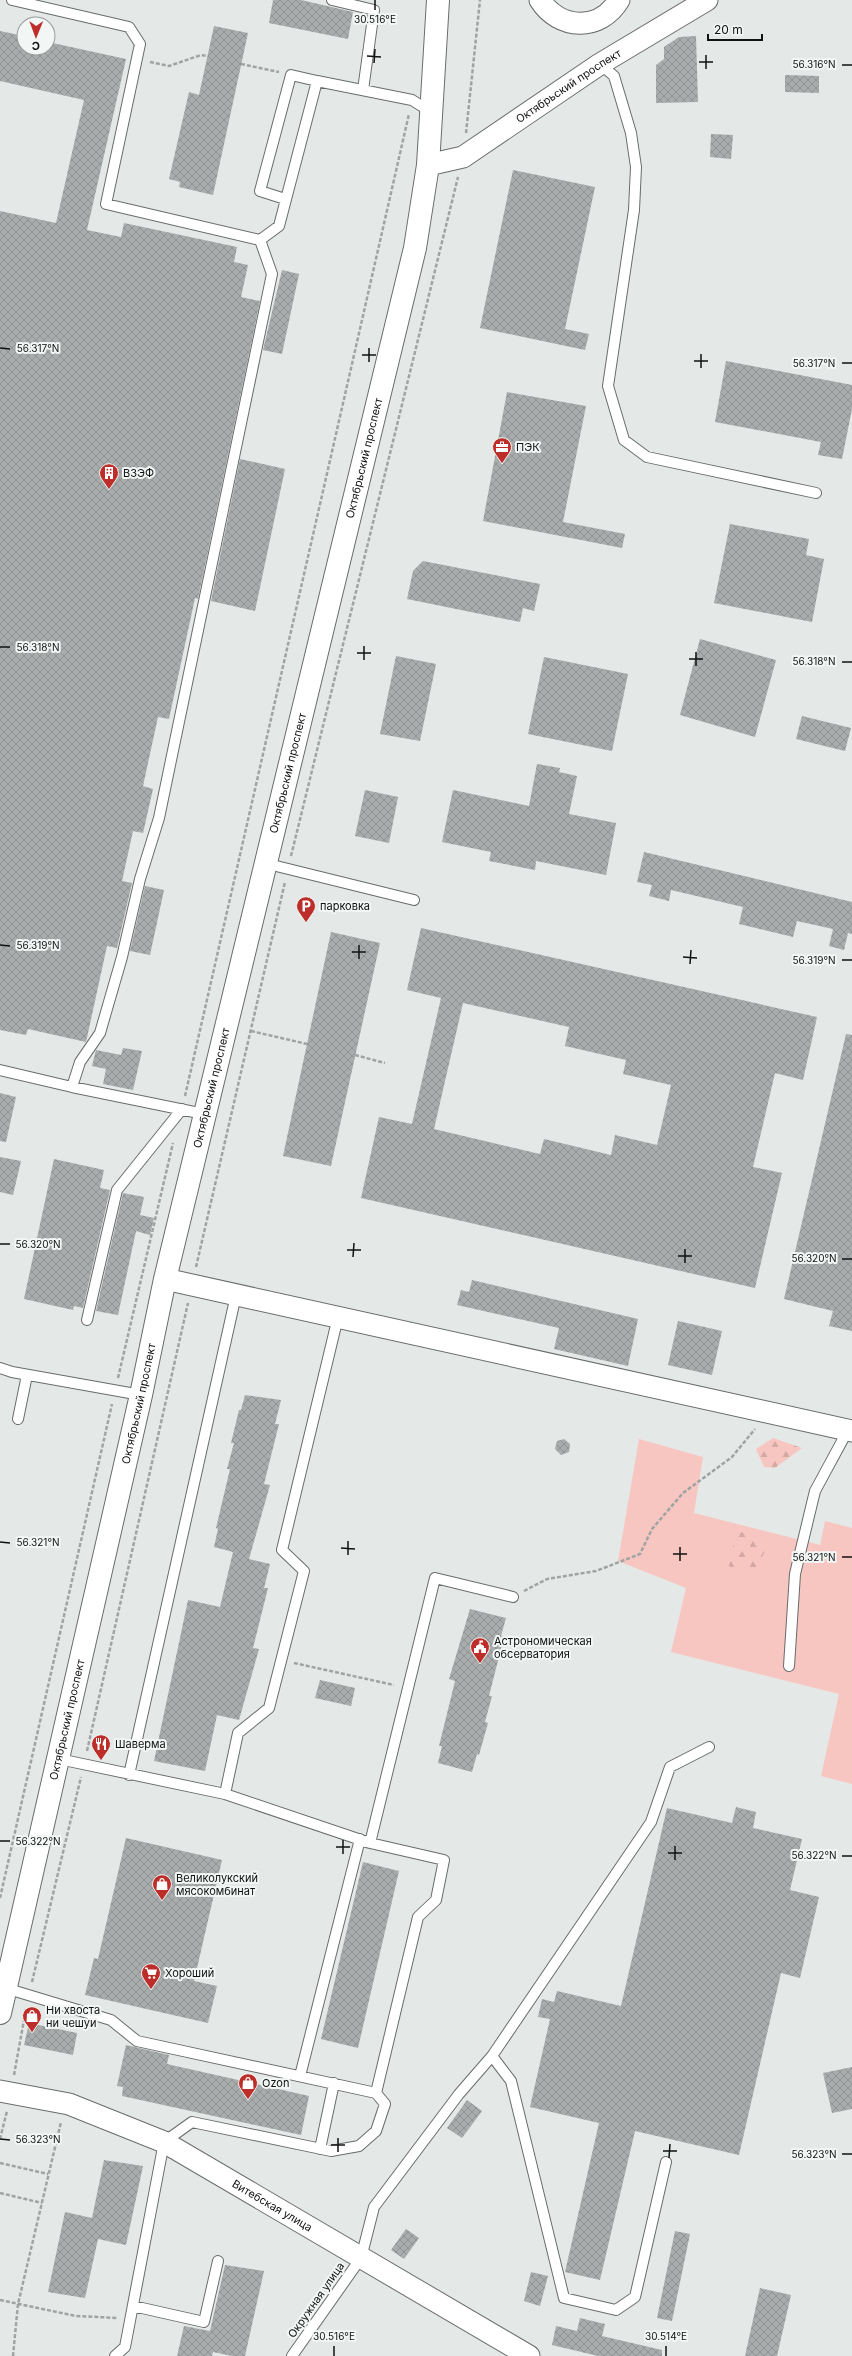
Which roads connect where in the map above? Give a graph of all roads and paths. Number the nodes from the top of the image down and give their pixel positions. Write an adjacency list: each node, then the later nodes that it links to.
1 (12, 0): 10 (lane)
2 (332, 0): 15 (lane)
3 (438, 0): 17 (main road, Октябрьский проспект)
4 (480, 0): 18 (path)
5 (540, 0): 6 (street)
6 (619, 0)
7 (707, 0): 8 (street, Октябрьский проспект)
8 (678, 7): 12 (street, Октябрьский проспект)
9 (207, 56): 10 (path)
10 (137, 59): 21 (lane)
11 (241, 64): 13 (path)
12 (600, 64): 18 (street, Октябрьский проспект); 22 (lane)
13 (291, 75): 14 (lane); 20 (lane)
14 (317, 81): 15 (lane); 20 (lane)
15 (363, 90): 16 (lane)
16 (412, 100): 17 (lane); 32 (path)
17 (432, 114): 19 (main road, Октябрьский проспект)
18 (463, 157): 19 (street, Октябрьский проспект); 24 (path)
19 (428, 165): 23 (main road, Октябрьский проспект)
20 (286, 199): 21 (lane)
21 (260, 240): 31 (lane)
22 (816, 492)
23 (264, 863): 24 (lane); 33 (main road, Октябрьский проспект)
24 (288, 868): 25 (lane); 26 (path)
25 (414, 900)
26 (251, 1031): 27 (path); 36 (path)
27 (307, 1044)
28 (356, 1056): 29 (path)
29 (385, 1063)
30 (0, 1070): 31 (lane)
31 (72, 1087): 32 (lane)
32 (182, 1109): 33 (lane); 39 (lane)
33 (204, 1114): 35 (main road, Октябрьский проспект)
34 (174, 1140): 42 (path)
35 (165, 1279): 36 (street); 43 (main road, Октябрьский проспект)
36 (192, 1286): 37 (street); 53 (path)
37 (236, 1296): 38 (street); 54 (lane)
38 (338, 1317): 44 (street); 48 (lane)
39 (87, 1320)
40 (0, 1368): 41 (lane)
41 (27, 1375): 42 (lane); 45 (lane)
42 (115, 1390): 43 (lane); 58 (path)
43 (141, 1395): 52 (main road, Октябрьский проспект)
44 (768, 1413): 46 (street); 47 (path)
45 (18, 1419)
46 (850, 1430): 49 (lane)
47 (513, 1597): 50 (lane)
48 (281, 1660): 50 (path); 55 (lane)
49 (789, 1666)
50 (408, 1689): 57 (lane)
51 (710, 1747): 62 (lane)
52 (59, 1759): 53 (lane); 59 (main road, Октябрьский проспект)
53 (84, 1765): 54 (lane); 60 (path)
54 (129, 1775): 55 (lane)
55 (225, 1794): 56 (lane)
56 (360, 1839): 57 (lane); 63 (lane)
57 (370, 1843): 66 (lane)
58 (0, 1898)
59 (5, 1988): 60 (lane); 61 (main road, Октябрьский проспект)
60 (29, 1995): 63 (lane); 65 (path)
61 (0, 2013)
62 (492, 2056): 71 (lane); 76 (lane)
63 (300, 2076): 64 (lane)
64 (334, 2083): 66 (lane); 70 (lane)
65 (6, 2092): 67 (street, Витебская улица); 68 (path)
66 (376, 2092): 70 (lane)
67 (65, 2103): 69 (street, Витебская улица); 73 (path)
68 (0, 2139)
69 (164, 2142): 70 (lane); 76 (street, Витебская улица); 80 (lane)
70 (320, 2149)
71 (666, 2162)
72 (0, 2163): 73 (path)
73 (48, 2174): 75 (path)
74 (0, 2193): 75 (path)
75 (42, 2203): 79 (path)
76 (361, 2258): 85 (lane, Окружная улица); 86 (street, Витебская улица)
77 (218, 2261): 80 (lane)
78 (0, 2300): 79 (path)
79 (18, 2304): 81 (path); 83 (path)
80 (133, 2306): 81 (lane)
81 (131, 2318): 82 (lane)
82 (127, 2351): 84 (lane)
83 (13, 2356)
84 (115, 2356)
85 (292, 2356)
86 (529, 2356)

